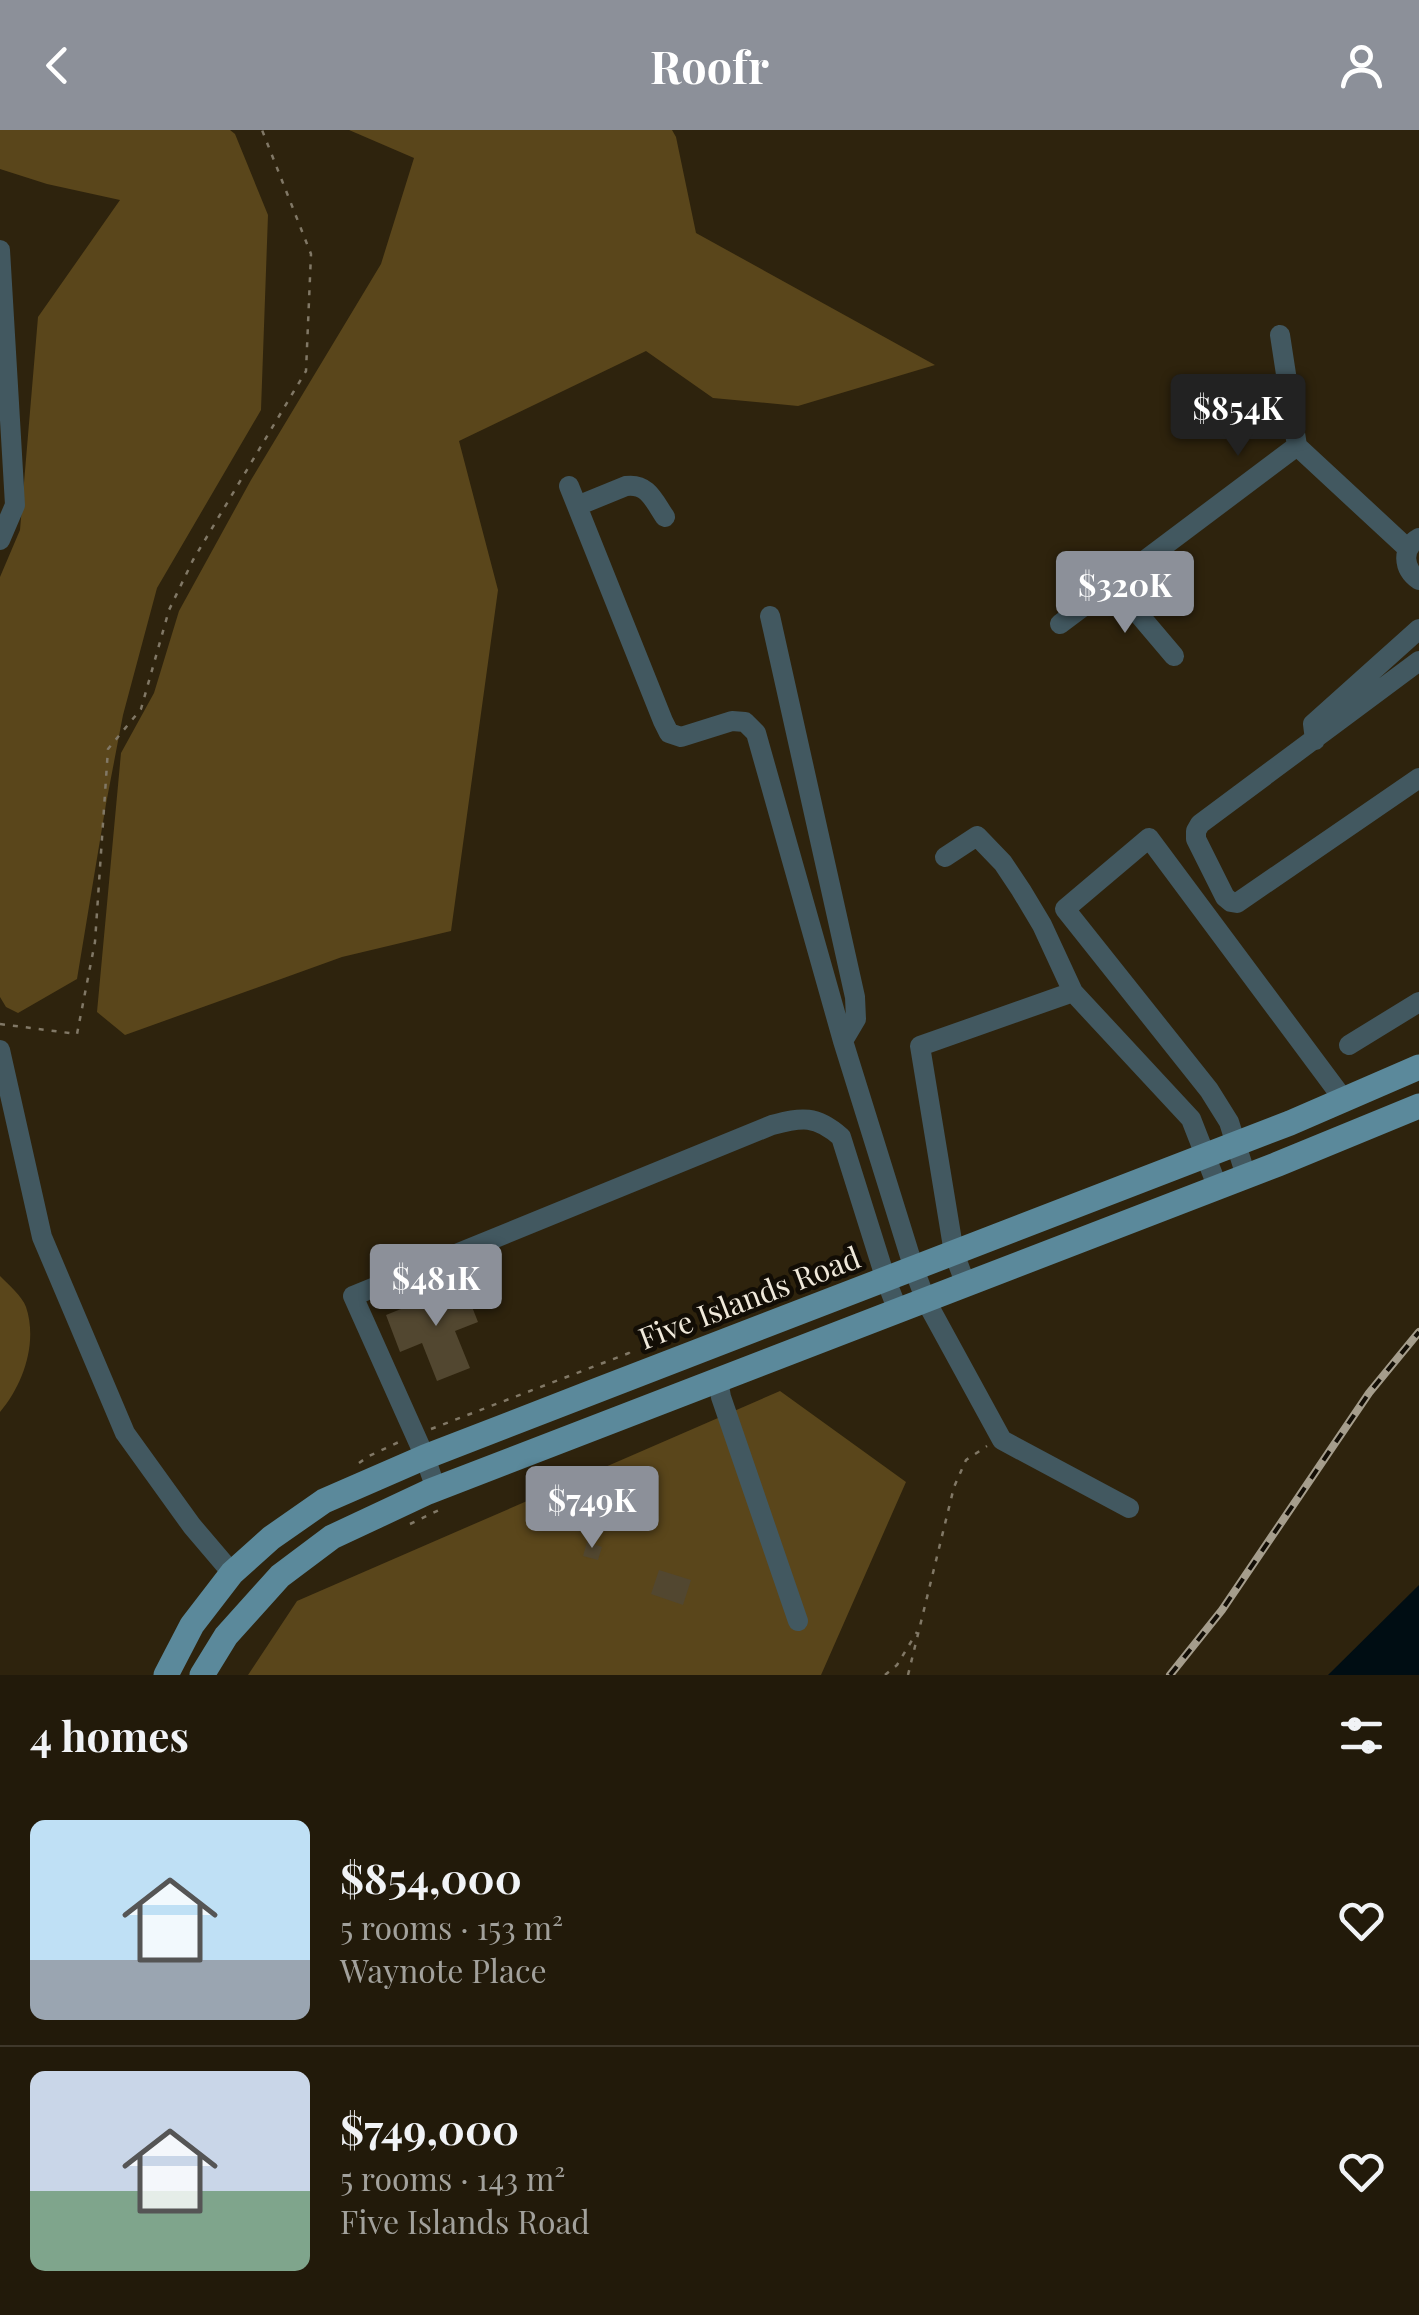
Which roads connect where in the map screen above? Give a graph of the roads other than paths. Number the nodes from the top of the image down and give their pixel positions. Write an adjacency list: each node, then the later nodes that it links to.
1 (0, 250): 7 (street)
2 (1280, 335): 3 (street)
3 (1296, 446): 8 (street); 10 (street)
4 (569, 486): 5 (street)
5 (577, 506): 6 (street); 21 (street)
6 (665, 517)
7 (0, 540)
8 (1413, 543): 9 (street)
9 (1419, 580)
10 (1114, 584): 12 (street); 14 (street)
11 (770, 616): 21 (street)
12 (1060, 624)
13 (1419, 629): 16 (street)
14 (1174, 656)
15 (1419, 662): 16 (street)
16 (1315, 740): 17 (street)
17 (1419, 778)
18 (945, 857): 19 (street)
19 (1072, 992): 28 (street); 31 (street)
20 (1419, 1002): 22 (street)
21 (843, 1041): 32 (street)
22 (1348, 1045)
23 (0, 1050): 41 (street)
24 (1419, 1067): 25 (main road, Five Islands Road)
25 (1344, 1100): 27 (main road, Five Islands Road); 27 (street)
26 (1419, 1106): 29 (main road)
27 (1236, 1144): 28 (main road, Five Islands Road); 29 (street)
28 (1207, 1156): 30 (street); 31 (main road, Five Islands Road)
29 (1246, 1176): 30 (main road)
30 (1218, 1188): 34 (main road)
31 (954, 1252): 32 (main road, Five Islands Road); 34 (street)
32 (914, 1269): 33 (main road, Five Islands Road); 35 (street)
33 (886, 1280): 36 (street); 38 (main road, Five Islands Road); 38 (street)
34 (966, 1285): 35 (main road)
35 (926, 1300): 36 (main road); 40 (street)
36 (898, 1311): 37 (main road)
37 (718, 1380): 39 (main road); 42 (street)
38 (424, 1458): 39 (street); 41 (main road, Five Islands Road)
39 (437, 1500): 44 (main road)
40 (1130, 1508)
41 (232, 1573): 43 (main road, Five Islands Road)
42 (798, 1621)
43 (169, 1669)
44 (202, 1675)

